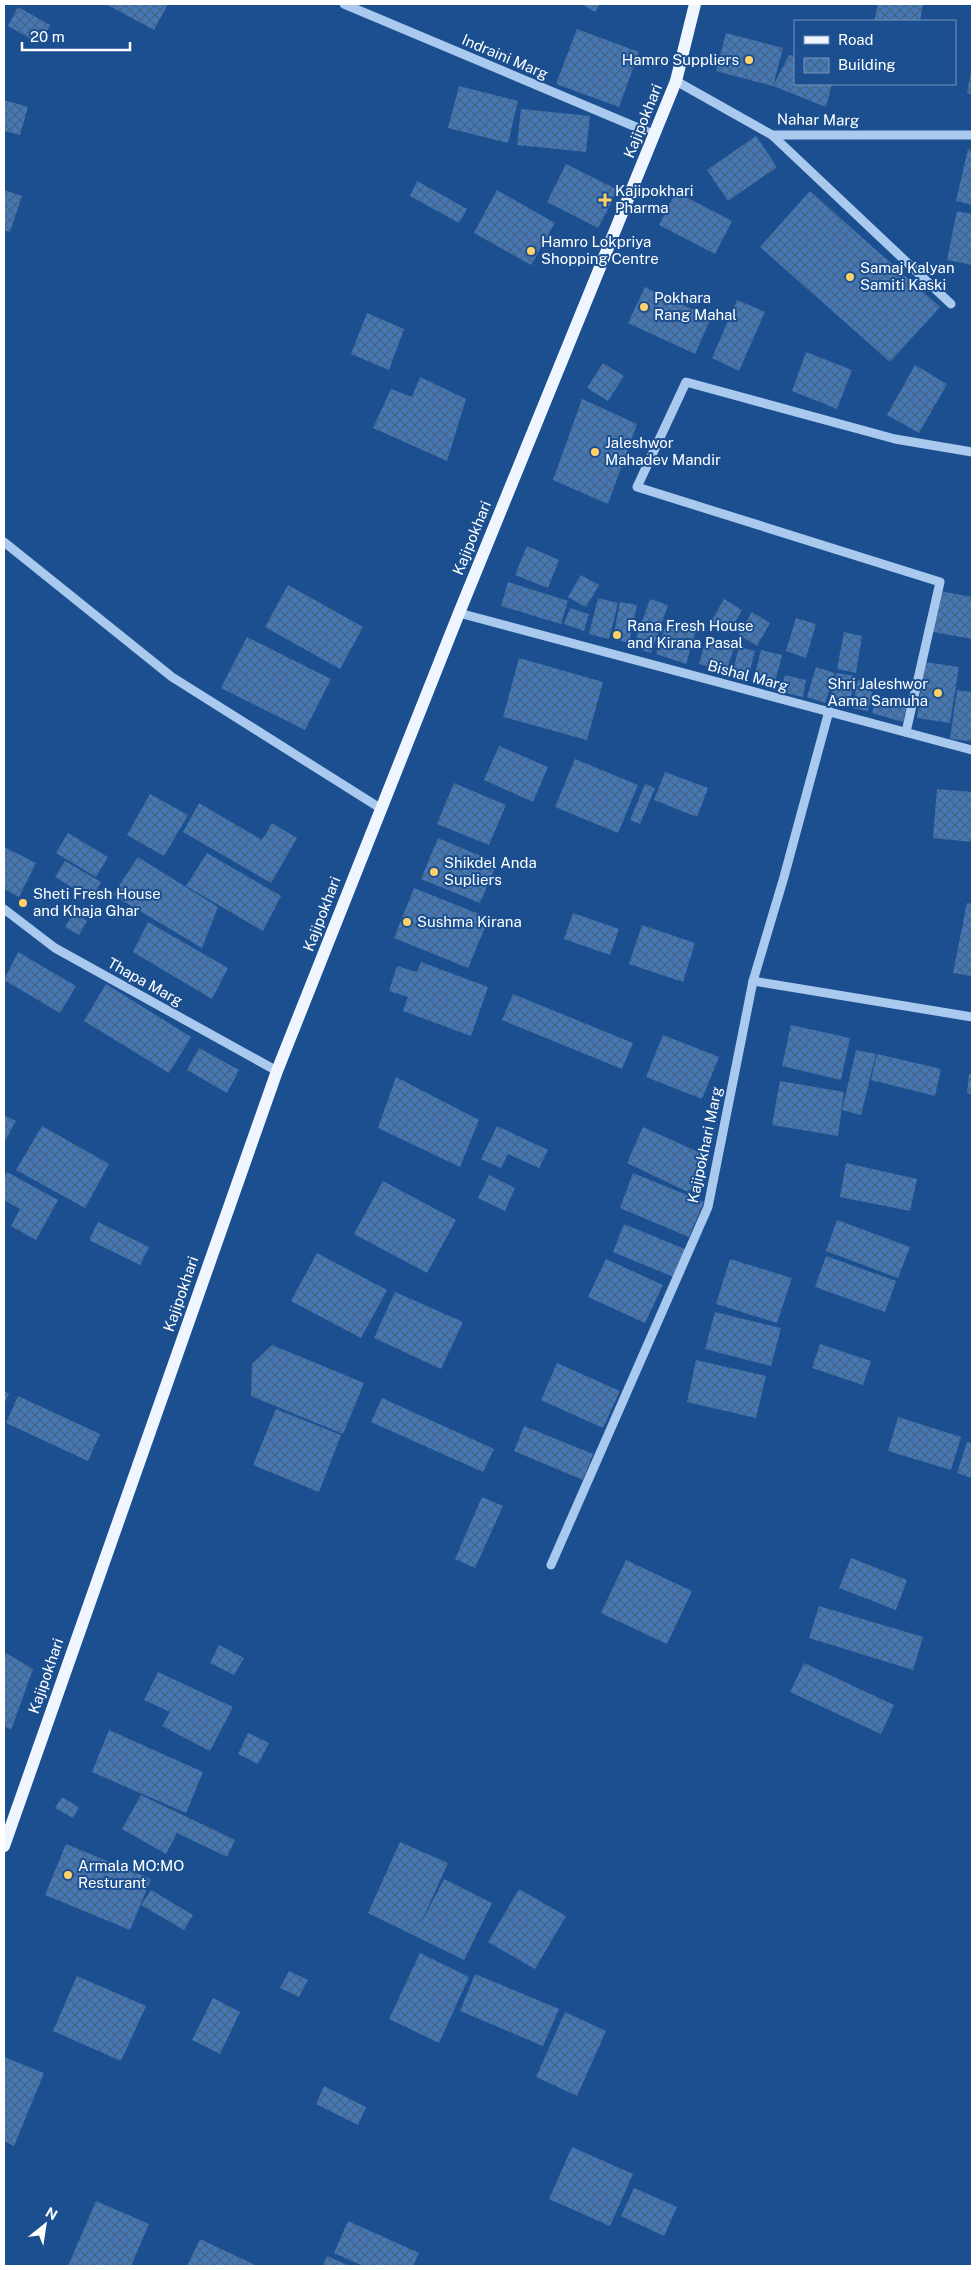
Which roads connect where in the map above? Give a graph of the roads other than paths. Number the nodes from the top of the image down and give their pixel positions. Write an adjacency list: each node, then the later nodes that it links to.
1 (344, 4): 4 (street, Indraini Marg)
2 (695, 4): 3 (main road, Kajipokhari)
3 (676, 81): 4 (main road, Kajipokhari); 5 (street, Nahar Marg)
4 (655, 135): 10 (main road, Kajipokhari)
5 (772, 135): 6 (street, Nahar Marg); 7 (street)
6 (972, 135)
7 (951, 304)
8 (972, 452): 12 (street)
9 (4, 542): 14 (street)
10 (459, 613): 11 (street, Bishal Marg); 14 (main road, Kajipokhari)
11 (829, 711): 12 (street, Bishal Marg); 16 (street, Kajipokhari Marg)
12 (906, 732): 13 (street, Bishal Marg)
13 (972, 750)
14 (380, 808): 18 (main road, Kajipokhari)
15 (4, 909): 18 (street, Thapa Marg)
16 (753, 981): 17 (street); 19 (street, Kajipokhari Marg)
17 (972, 1017)
18 (278, 1070): 20 (main road, Kajipokhari)
19 (551, 1565)
20 (4, 1846)

